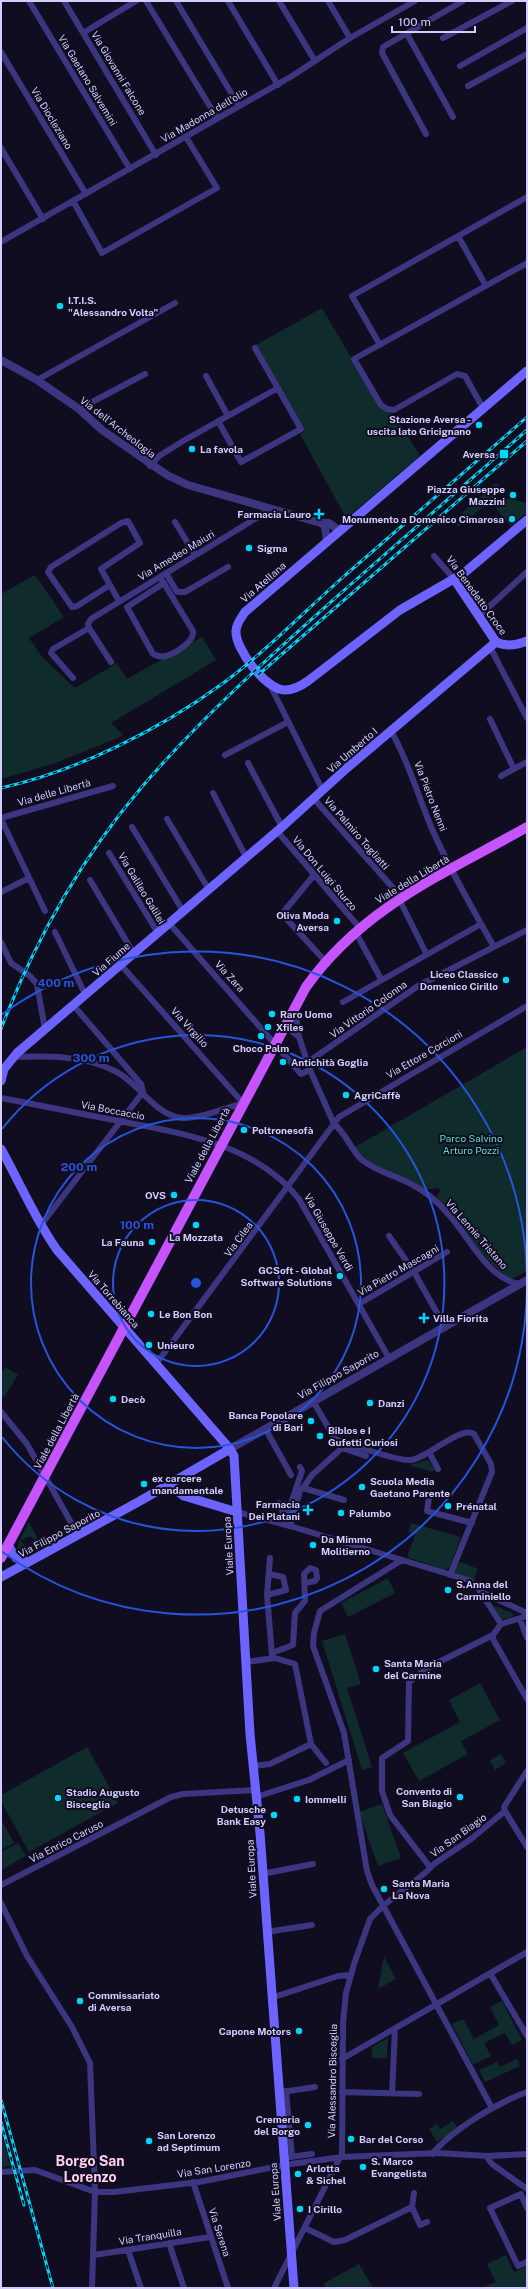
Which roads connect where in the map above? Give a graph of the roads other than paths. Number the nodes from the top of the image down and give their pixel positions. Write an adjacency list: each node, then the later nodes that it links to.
1 (29, 1): 30 (street, Via Gaetano Salvemini)
2 (64, 1): 13 (street, Via Giovanni Falcone)
3 (136, 1): 13 (street)
4 (146, 1): 24 (street)
5 (176, 1): 23 (street)
6 (228, 1): 21 (street)
7 (279, 1): 19 (street)
8 (328, 1): 15 (street)
9 (415, 1): 15 (street, Via Madonna dell'olio)
10 (463, 1): 14 (street)
11 (512, 1): 16 (street)
12 (527, 28): 20 (street)
13 (83, 33): 29 (street, Via Giovanni Falcone)
14 (407, 34): 25 (street); 26 (street)
15 (350, 38): 19 (street, Via Madonna dell'olio)
16 (443, 38)
17 (1, 52): 31 (street, Via Diocleziano)
18 (527, 54): 22 (street)
19 (315, 61): 21 (street, Via Madonna dell'olio)
20 (460, 66)
21 (278, 84): 23 (street, Via Madonna dell'olio)
22 (468, 86)
23 (239, 106): 24 (street, Via Madonna dell'olio)
24 (217, 118): 27 (street, Via Madonna dell'olio)
25 (453, 118)
26 (426, 134)
27 (186, 137): 29 (street, Via Madonna dell'olio); 33 (street)
28 (1, 148): 34 (street)
29 (156, 155): 30 (street, Via Madonna dell'olio)
30 (130, 170): 31 (street, Via Madonna dell'olio)
31 (86, 194): 33 (street, Via Madonna dell'olio)
32 (527, 197): 35 (street)
33 (73, 202): 34 (street, Via Madonna dell'olio)
34 (43, 219): 36 (street, Via Madonna dell'olio)
35 (458, 236): 38 (street); 40 (street)
36 (1, 242)
37 (527, 263): 38 (street)
38 (486, 286): 40 (street)
39 (175, 303): 46 (street)
40 (380, 345): 48 (street)
41 (255, 348): 47 (street)
42 (1, 360): 46 (street, Via dell'Archeologia)
43 (527, 371): 48 (main road, Via Atellana)
44 (145, 374): 49 (street)
45 (206, 376): 50 (street)
46 (37, 380): 49 (street, Via dell'Archeologia)
47 (278, 388): 50 (street); 51 (street)
48 (483, 408): 57 (main road, Via Atellana)
49 (79, 409): 52 (street, Via dell'Archeologia)
50 (228, 416): 51 (street)
51 (218, 421): 52 (street)
52 (150, 466): 53 (street, Via dell'Archeologia)
53 (270, 509): 56 (street, Via dell'Archeologia); 60 (street, Via Amedeo Maiuri)
54 (527, 520): 65 (main road)
55 (175, 522): 60 (street)
56 (325, 524): 57 (street); 58 (street, Via dell'Archeologia); 59 (street)
57 (348, 524): 58 (main road, Via Atellana)
58 (337, 533): 59 (main road, Via Atellana)
59 (327, 542): 75 (main road, Via Atellana)
60 (195, 555): 64 (street, Via Amedeo Maiuri)
61 (434, 556): 65 (street, Via Benedetto Croce)
62 (228, 566): 64 (street)
63 (527, 572): 69 (street)
64 (163, 575): 66 (street); 68 (street, Via Amedeo Maiuri)
65 (454, 580): 69 (main road, Via Benedetto Croce); 75 (main road)
66 (164, 583): 66 (street)
67 (110, 585): 67 (street); 68 (street)
68 (120, 601): 70 (street, Via Amedeo Maiuri)
69 (479, 616): 72 (main road, Via Benedetto Croce)
70 (89, 628): 73 (street); 74 (street)
71 (527, 641): 72 (main road, Via Benedetto Croce)
72 (493, 644): 76 (street); 79 (main road, Via Umberto I)
73 (111, 662)
74 (73, 678)
75 (271, 687): 78 (street)
76 (527, 718)
77 (490, 720): 83 (street)
78 (288, 722): 80 (street); 86 (street)
79 (391, 731): 86 (main road, Via Umberto I); 96 (street, Via Pietro Nenni)
80 (225, 756)
81 (527, 762): 83 (street)
82 (248, 763): 92 (street, Via Don Luigi Sturzo)
83 (514, 768): 84 (street)
84 (501, 776)
85 (112, 786): 89 (street, Via delle Libertà)
86 (323, 791): 88 (main road, Via Umberto I)
87 (213, 793): 95 (street)
88 (314, 799): 92 (main road, Via Umberto I); 103 (street, Via Palmiro Togliatti)
89 (1, 818): 99 (street)
90 (167, 819): 101 (street)
91 (132, 827): 105 (street)
92 (279, 829): 95 (main road, Via Umberto I); 97 (street, Via Don Luigi Sturzo)
93 (527, 829): 96 (main road, Viale della Libertà)
94 (109, 853): 111 (street, Via Galileo Galilei)
95 (246, 857): 98 (main road, Via Umberto I)
96 (451, 870): 103 (main road, Viale della Libertà); 107 (street, Via Pietro Nenni)
97 (314, 875): 108 (street, Via Don Luigi Sturzo); 116 (street)
98 (224, 876): 101 (main road, Via Fiume)
99 (29, 878): 102 (street); 104 (street)
100 (90, 880): 115 (street)
101 (209, 890): 105 (main road, Via Fiume)
102 (1, 892)
103 (399, 899): 108 (main road, Viale della Libertà); 114 (street, Via Palmiro Togliatti)
104 (45, 911)
105 (183, 911): 106 (main road, Via Fiume)
106 (169, 923): 111 (main road, Via Fiume); 127 (street, Via Zara)
107 (481, 924): 113 (street, Via Pietro Nenni); 114 (street)
108 (357, 929): 116 (main road, Viale della Libertà); 118 (street, Via Don Luigi Sturzo)
109 (527, 930): 113 (street, Via Vittorio Colonna)
110 (55, 932): 119 (street)
111 (158, 933): 115 (main road, Via Fiume)
112 (1, 942): 125 (street)
113 (494, 947): 129 (street, Via Vittorio Colonna)
114 (426, 953): 118 (street)
115 (134, 954): 117 (main road, Via Fiume)
116 (325, 961): 122 (main road, Viale della Libertà)
117 (121, 965): 119 (main road, Via Fiume); 134 (street, Via Virgilio)
118 (381, 979): 120 (street)
119 (86, 996): 121 (main road, Via Fiume)
120 (343, 1002)
121 (74, 1006): 125 (main road, Via Fiume); 132 (street)
122 (295, 1006): 124 (main road, Viale della Libertà); 126 (street, Via Lennie Tristano)
123 (527, 1006): 136 (street, Via Ettore Corcioni)
124 (283, 1029): 126 (street); 127 (main road, Viale della Libertà)
125 (45, 1030): 128 (main road, Via Fiume)
126 (299, 1037): 129 (street, Via Lennie Tristano)
127 (275, 1043): 130 (street, Via Zara); 134 (main road, Viale della Libertà)
128 (13, 1057): 131 (main road); 132 (street)
129 (308, 1062): 130 (street, Via Lennie Tristano)
130 (310, 1070): 136 (street, Via Lennie Tristano)
131 (1, 1082)
132 (143, 1092): 134 (street); 135 (street)
133 (1, 1098): 135 (street, Via Boccaccio)
134 (243, 1103): 137 (main road, Viale della Libertà)
135 (121, 1121): 137 (street, Via Boccaccio); 140 (street)
136 (334, 1124): 139 (street, Via Cilea); 145 (street, Via Lennie Tristano)
137 (221, 1144): 139 (street, Via Giuseppe Verdi); 148 (main road, Viale della Libertà)
138 (1, 1149): 140 (main road, Via Torrebianca)
139 (288, 1185): 146 (street, Via Giuseppe Verdi); 150 (street, Via Cilea)
140 (41, 1225): 148 (main road, Via Torrebianca)
141 (389, 1236): 143 (street)
142 (447, 1252): 143 (street, Via Pietro Mascagni)
143 (414, 1272): 146 (street, Via Pietro Mascagni); 147 (street)
144 (527, 1280): 145 (street, Via Filippo Saporito)
145 (519, 1284): 147 (street, Via Filippo Saporito)
146 (359, 1304): 149 (street, Via Giuseppe Verdi)
147 (445, 1326): 149 (street, Via Filippo Saporito)
148 (125, 1328): 150 (main road, Via Torrebianca); 160 (main road, Viale della Libertà)
149 (390, 1358): 151 (street, Via Filippo Saporito)
150 (156, 1364): 154 (main road, Via Torrebianca)
151 (313, 1401): 153 (street, Via Filippo Saporito); 155 (street)
152 (1, 1412): 160 (street)
153 (265, 1428): 154 (street, Via Filippo Saporito); 159 (street)
154 (230, 1449): 161 (main road, Via Filippo Saporito); 166 (main road, Viale Europa)
155 (429, 1452): 158 (street); 168 (street)
156 (366, 1456): 162 (street)
157 (300, 1467): 167 (street)
158 (438, 1469)
159 (291, 1475)
160 (45, 1476): 169 (street); 170 (main road, Viale della Libertà)
161 (169, 1485): 166 (main road); 169 (main road, Via Filippo Saporito)
162 (303, 1488): 163 (street); 167 (street)
163 (344, 1500)
164 (426, 1502): 168 (street)
165 (279, 1503): 167 (street)
166 (237, 1512): 167 (street); 187 (main road, Viale Europa)
167 (287, 1523): 173 (street)
168 (472, 1523): 176 (street)
169 (78, 1535): 174 (main road, Via Filippo Saporito)
170 (8, 1545): 171 (main road, Viale della Libertà); 174 (main road)
171 (1, 1558)
172 (270, 1558): 175 (street)
173 (402, 1560): 176 (street); 190 (street)
174 (28, 1562): 177 (main road, Via Filippo Saporito)
175 (269, 1574): 180 (street); 180 (street)
176 (450, 1575): 179 (street)
177 (1, 1577)
178 (306, 1583): 186 (street)
179 (480, 1591): 181 (street); 183 (street)
180 (268, 1595): 186 (street)
181 (526, 1612): 182 (street)
182 (520, 1619): 183 (street); 185 (street)
183 (501, 1624): 184 (street)
184 (493, 1635): 188 (street); 198 (street)
185 (527, 1638)
186 (272, 1656): 187 (street); 189 (street)
187 (246, 1662): 192 (main road, Viale Europa)
188 (527, 1699)
189 (311, 1744): 191 (street); 192 (street)
190 (349, 1760): 194 (street, Via Enrico Caruso); 202 (street)
191 (326, 1763)
192 (253, 1766): 194 (main road, Viale Europa)
193 (527, 1771): 195 (street)
194 (256, 1794): 199 (main road, Viale Europa); 200 (street, Via Enrico Caruso)
195 (505, 1811): 196 (street); 198 (street, Via San Biagio)
196 (527, 1847)
197 (313, 1864): 199 (street)
198 (430, 1867): 202 (street, Via San Biagio)
199 (262, 1874): 204 (main road, Viale Europa)
200 (1, 1885)
201 (1, 1903): 229 (street)
202 (384, 1904): 207 (street, Via Alessandro Bisceglia); 209 (street)
203 (312, 1925): 204 (street)
204 (266, 1932): 208 (main road, Viale Europa)
205 (527, 1952): 206 (street)
206 (490, 1973): 209 (street); 211 (street)
207 (351, 1975): 208 (street); 212 (street, Via Alessandro Bisceglia)
208 (271, 1998): 214 (main road, Viale Europa)
209 (436, 2004): 210 (street); 219 (street)
210 (396, 2029): 212 (street); 217 (street)
211 (527, 2036)
212 (342, 2059): 215 (street, Via Alessandro Bisceglia)
213 (315, 2087): 214 (street)
214 (283, 2092): 225 (main road, Viale Europa)
215 (342, 2092): 217 (street); 224 (street, Via Alessandro Bisceglia)
216 (527, 2092): 219 (street)
217 (392, 2093): 218 (street)
218 (419, 2094)
219 (492, 2108): 221 (street)
220 (312, 2154): 225 (street)
221 (432, 2154): 223 (street, Via San Lorenzo); 224 (street, Via San Lorenzo)
222 (527, 2154): 223 (street, Via San Lorenzo)
223 (486, 2156): 228 (street)
224 (342, 2157): 225 (street, Via San Lorenzo); 234 (street)
225 (286, 2160): 227 (street, Via San Lorenzo); 238 (main road, Viale Europa)
226 (1, 2172): 229 (street, Via San Lorenzo)
227 (193, 2182): 229 (street, Via San Lorenzo); 235 (street, Via Serena)
228 (527, 2189)
229 (95, 2192): 239 (street)
230 (414, 2193): 231 (street)
231 (412, 2207): 233 (street); 234 (street)
232 (527, 2208): 240 (street)
233 (426, 2222)
234 (305, 2228): 238 (street)
235 (210, 2236): 236 (street, Via Tranquilla); 244 (street, Via Serena)
236 (169, 2243): 237 (street, Via Tranquilla); 243 (street)
237 (128, 2250): 239 (street, Via Tranquilla); 242 (street)
238 (291, 2254): 245 (street); 246 (main road, Viale Europa)
239 (94, 2255): 241 (street)
240 (527, 2262)
241 (92, 2288)
242 (141, 2288)
243 (184, 2288)
244 (228, 2288)
245 (274, 2288)
246 (294, 2288)

